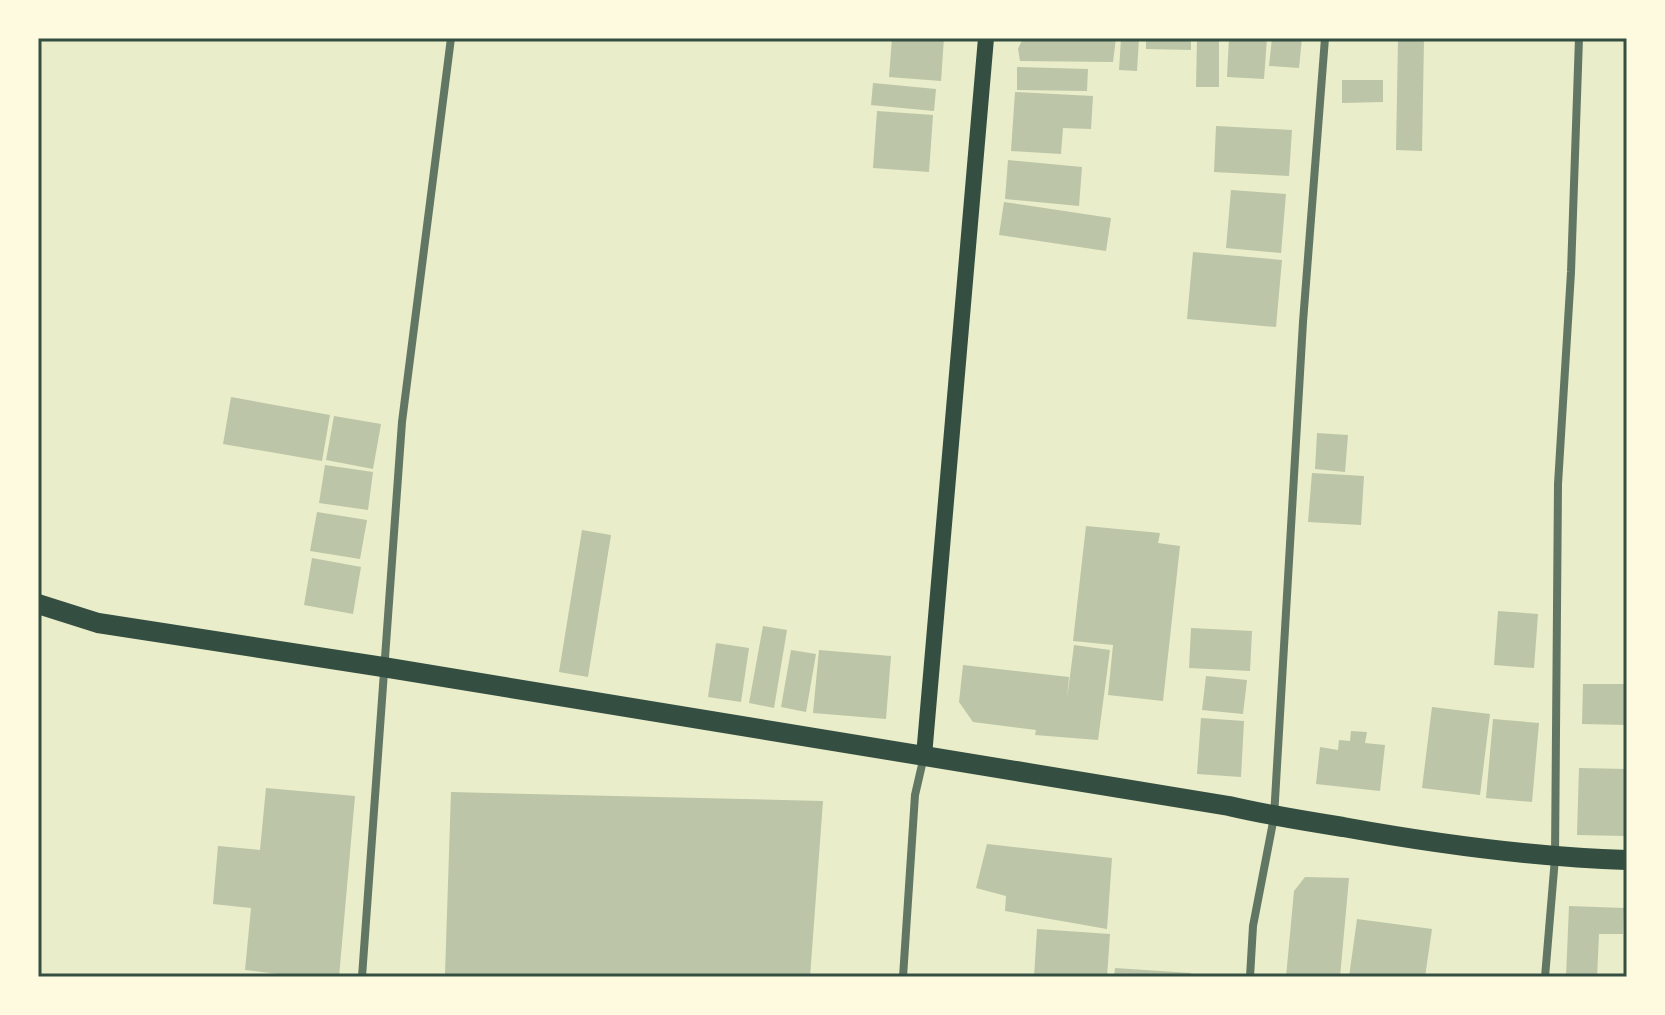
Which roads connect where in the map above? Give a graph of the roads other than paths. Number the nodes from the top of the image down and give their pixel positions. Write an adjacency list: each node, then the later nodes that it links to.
1 (451, 38): 6 (street)
2 (986, 38): 7 (main road)
3 (1325, 38): 8 (street)
4 (1579, 38): 9 (street)
5 (38, 604): 6 (main road)
6 (383, 667): 7 (main road); 11 (street)
7 (924, 756): 8 (main road); 12 (street)
8 (1274, 817): 9 (main road); 13 (street)
9 (1555, 858): 10 (main road); 14 (street)
10 (1627, 860)
11 (362, 977)
12 (903, 977)
13 (1250, 977)
14 (1545, 977)

